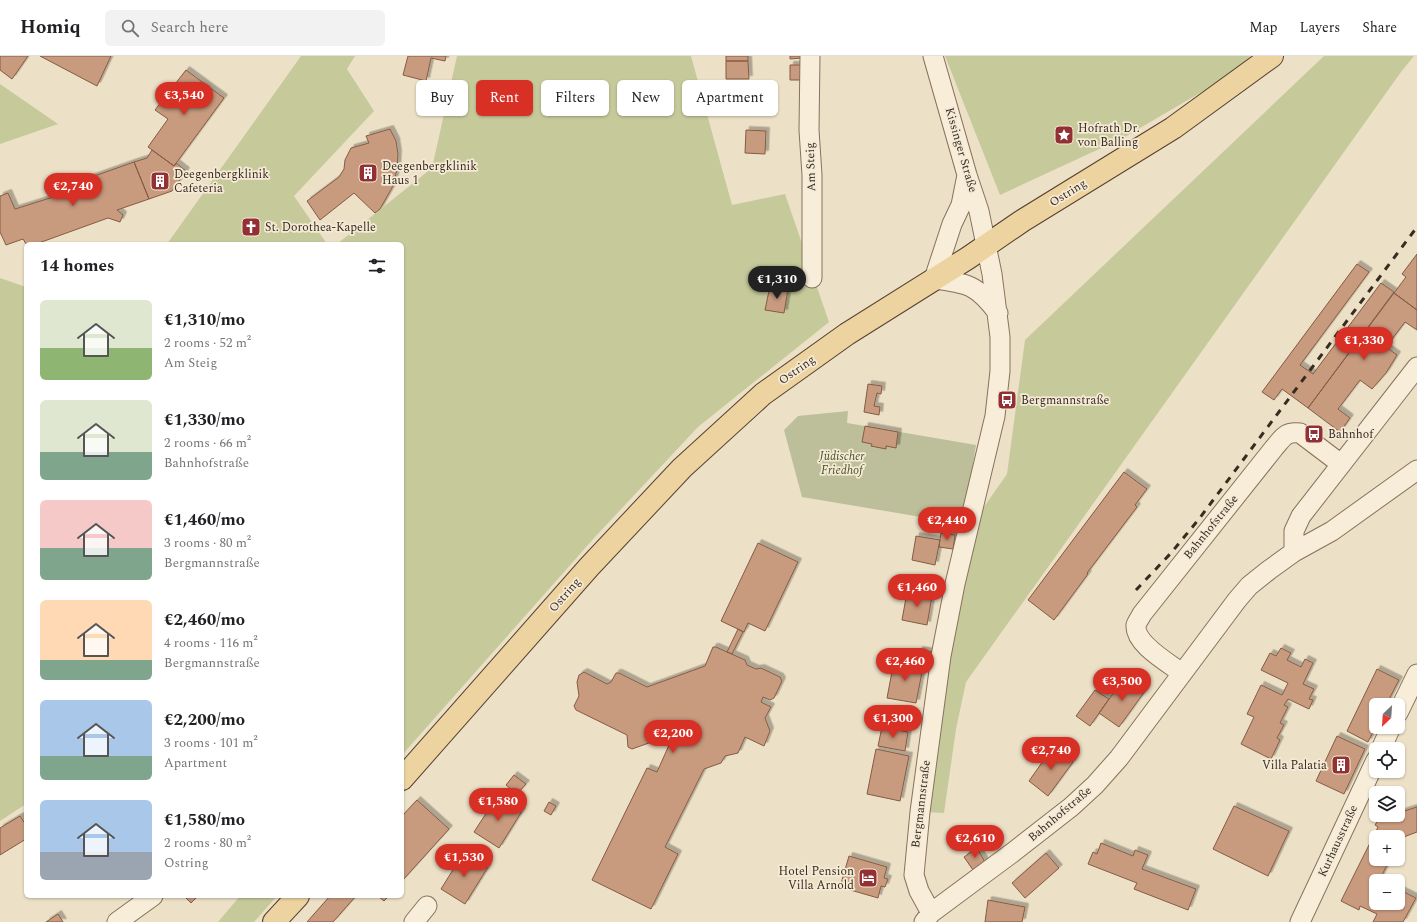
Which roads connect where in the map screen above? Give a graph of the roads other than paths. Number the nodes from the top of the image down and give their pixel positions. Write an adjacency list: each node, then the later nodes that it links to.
1 (810, 56): 6 (street, Am Steig)
2 (933, 56): 4 (street, Kissinger Straße)
3 (1272, 56): 5 (main road, Ostring)
4 (967, 175): 5 (street, Kissinger Straße); 7 (street)
5 (986, 245): 7 (main road, Ostring); 8 (street, Bergmannstraße)
6 (812, 278)
7 (934, 279): 8 (street); 17 (main road, Ostring)
8 (998, 315): 21 (street, Bergmannstraße)
9 (1417, 367): 10 (street)
10 (1341, 464): 12 (street); 13 (street, Bahnhofstraße)
11 (1417, 470): 12 (street, Bahnhofstraße)
12 (1294, 552): 13 (street, Bahnhofstraße)
13 (1182, 674): 21 (street, Bahnhofstraße)
14 (1417, 674): 15 (street)
15 (1405, 699)
16 (1369, 775): 25 (street, Kurhausstraße)
17 (404, 777)
18 (150, 898): 22 (street)
19 (296, 898): 23 (main road)
20 (427, 906): 24 (street)
21 (927, 917)
22 (117, 922)
23 (274, 922)
24 (414, 922)
25 (1300, 922)

